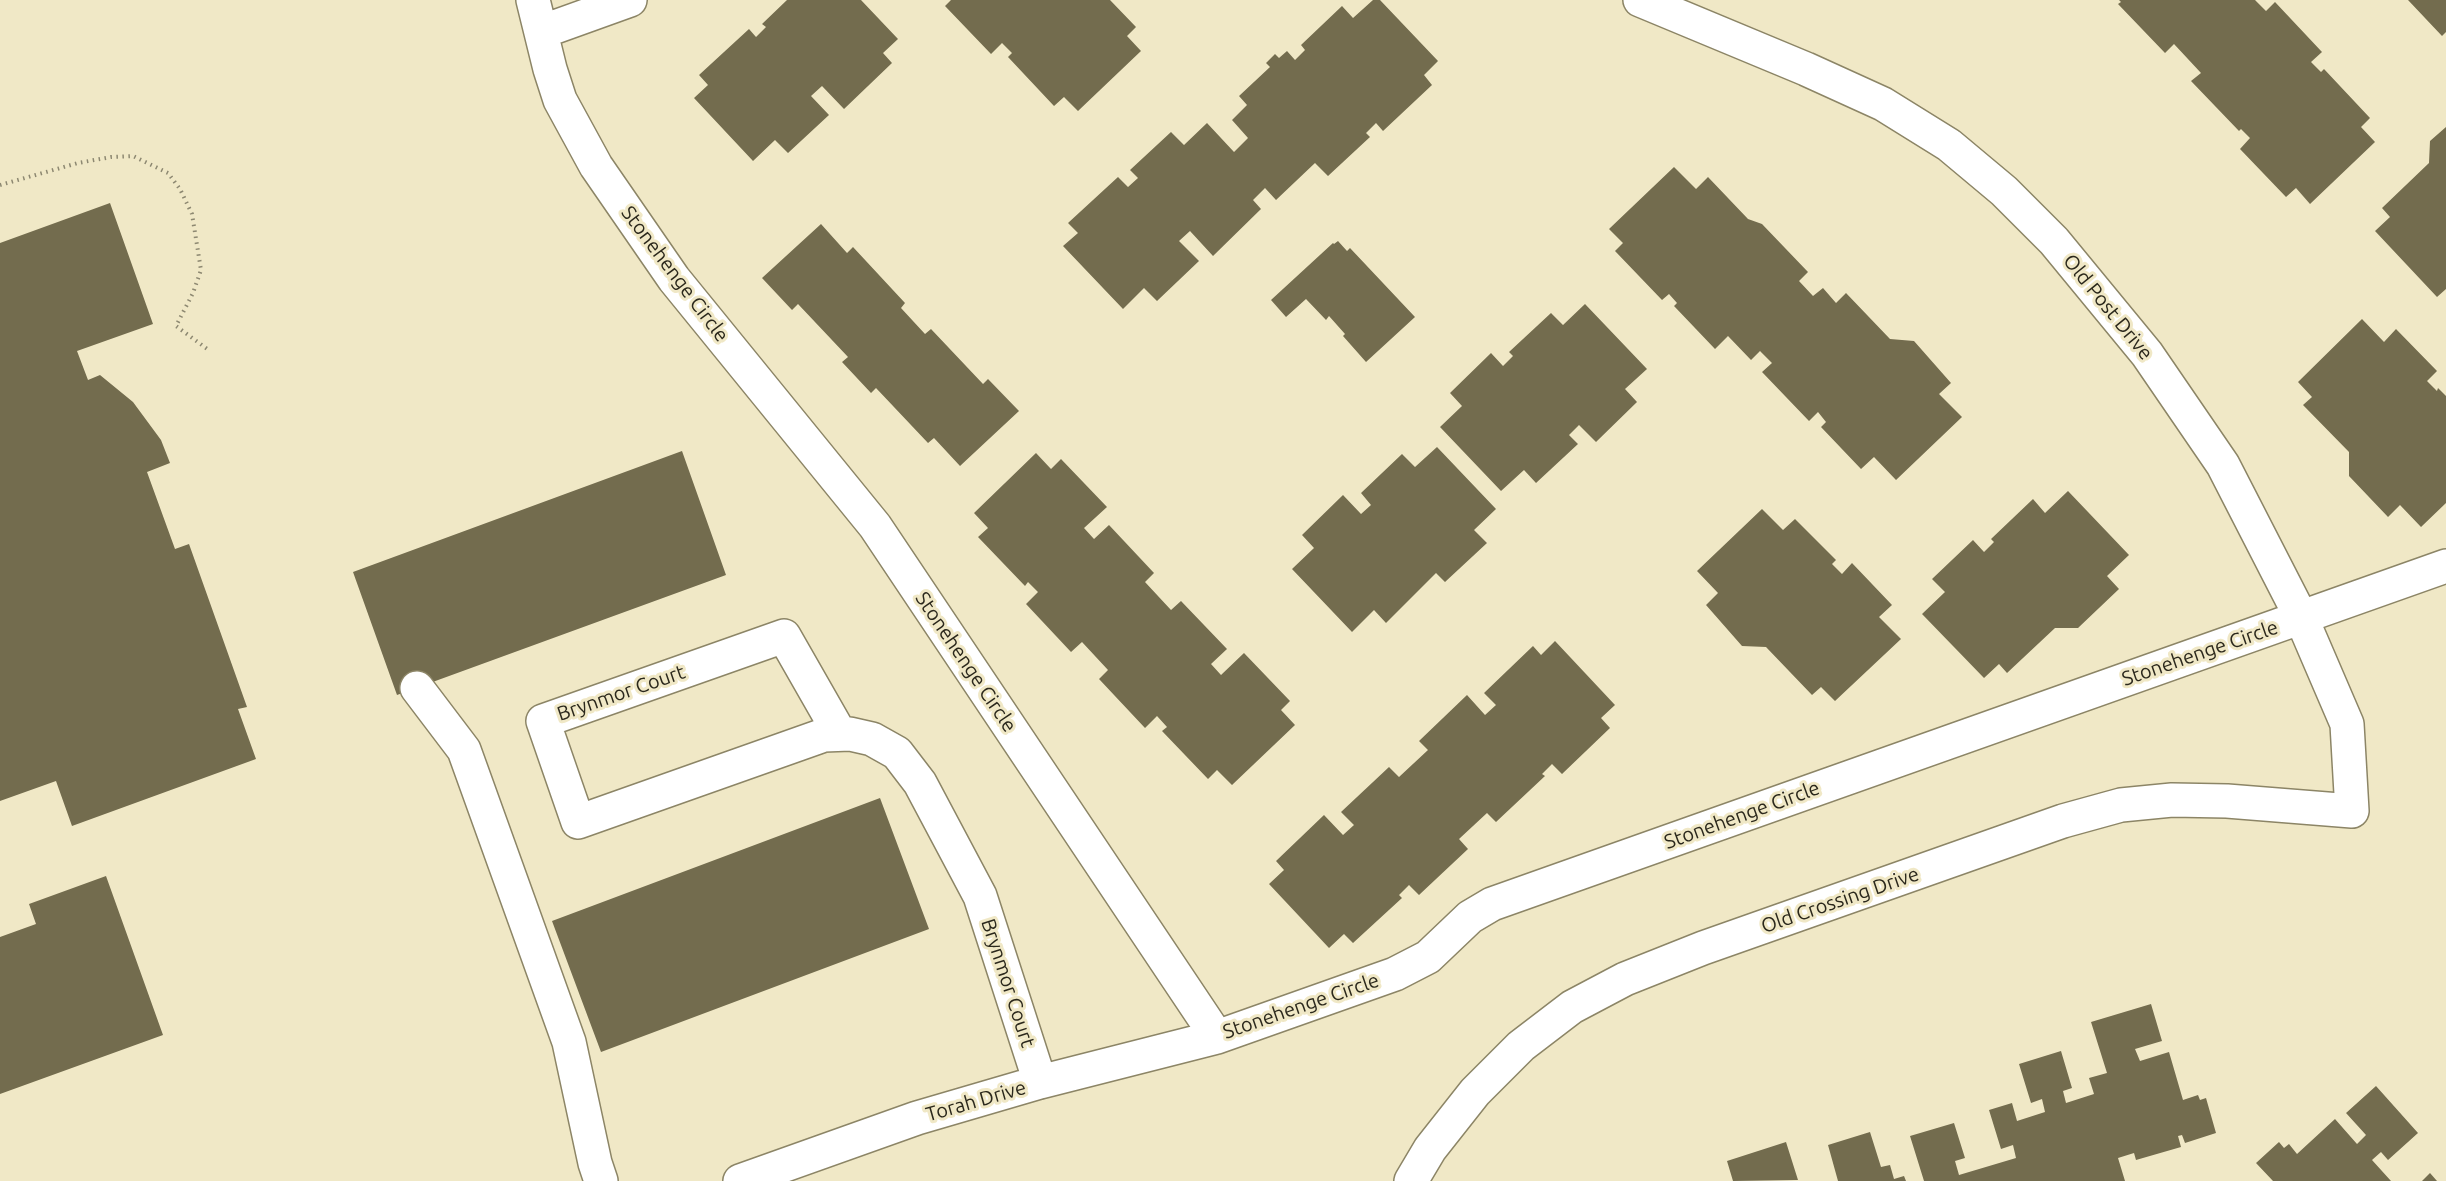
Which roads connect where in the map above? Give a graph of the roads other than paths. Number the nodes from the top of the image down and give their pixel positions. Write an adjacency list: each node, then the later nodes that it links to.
1 (533, 0): 4 (street, Stonehenge Circle)
2 (630, 0): 4 (street)
3 (1640, 0): 6 (street, Old Post Drive)
4 (541, 32): 10 (street, Stonehenge Circle)
5 (2446, 566): 6 (street, Stonehenge Circle)
6 (2301, 617): 9 (street, Old Post Drive); 10 (street, Stonehenge Circle)
7 (417, 688): 12 (street)
8 (840, 734): 8 (street, Brynmor Court); 11 (street, Brynmor Court)
9 (2352, 811): 14 (street, Old Crossing Drive)
10 (1217, 1037): 11 (street, Torah Drive)
11 (1040, 1082): 13 (street, Torah Drive)
12 (601, 1181)
13 (740, 1181)
14 (1411, 1181)

